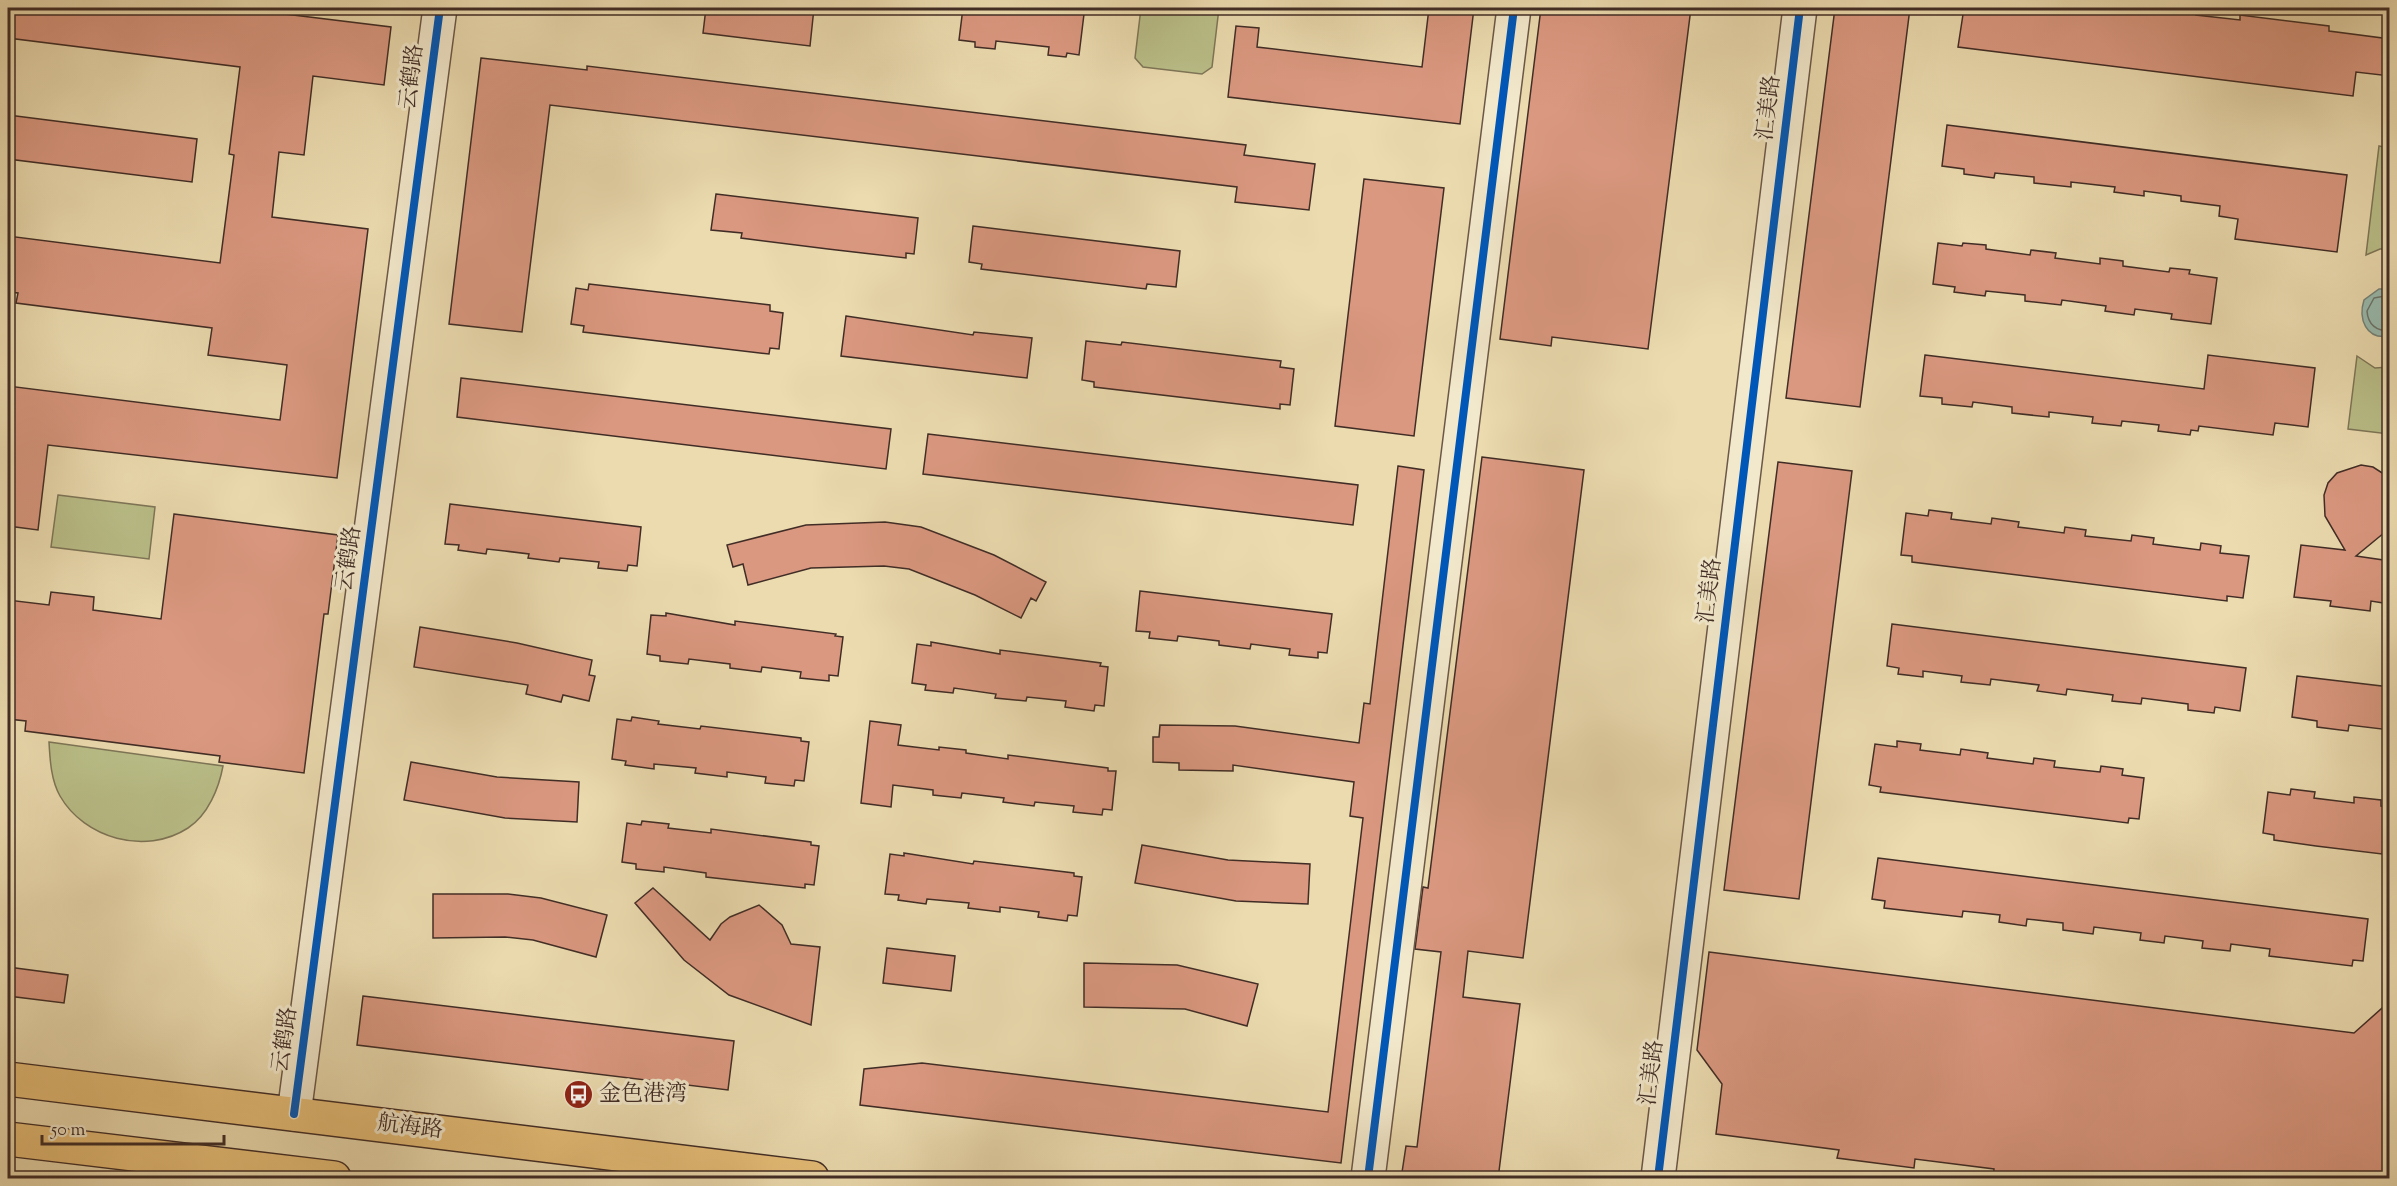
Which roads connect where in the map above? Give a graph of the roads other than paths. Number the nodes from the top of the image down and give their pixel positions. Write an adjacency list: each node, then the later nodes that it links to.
1 (440, 8): 5 (street, 云鹤路)
2 (1514, 8): 9 (street)
3 (1800, 8): 10 (street, 汇美路)
4 (8, 1079): 5 (main road, 航海路)
5 (294, 1114): 8 (main road, 航海路)
6 (8, 1139): 7 (main road)
7 (334, 1179)
8 (812, 1179)
9 (1368, 1179)
10 (1658, 1179)

